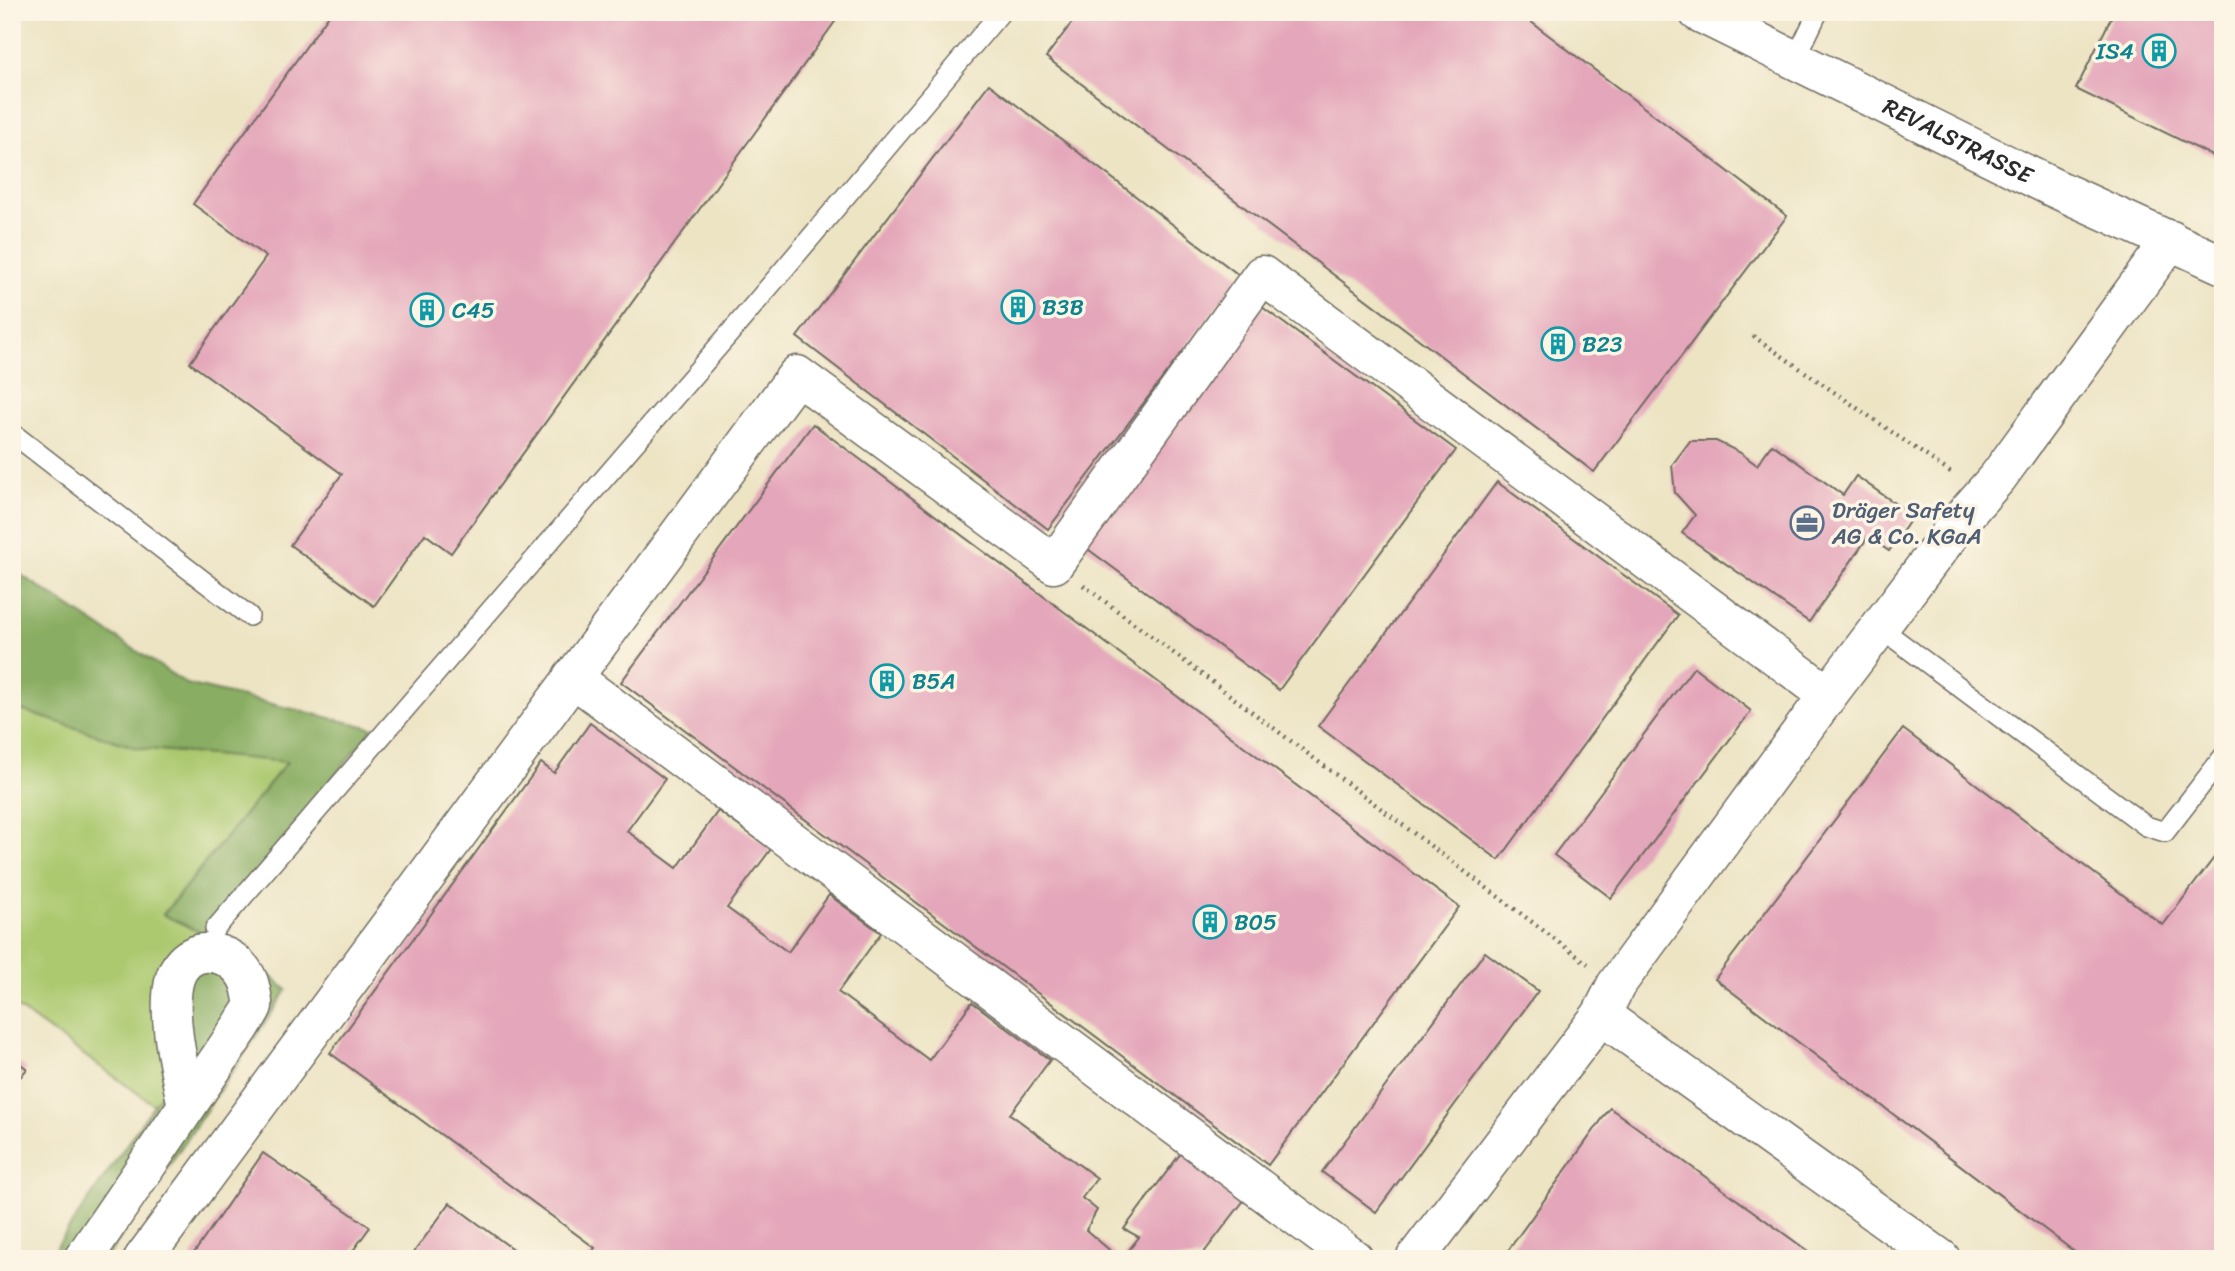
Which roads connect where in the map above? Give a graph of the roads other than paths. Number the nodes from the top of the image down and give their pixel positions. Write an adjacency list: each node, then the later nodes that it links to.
1 (1001, 12): 13 (lane)
2 (1698, 12): 4 (street, REVALSTRASSE)
3 (1818, 12): 4 (lane)
4 (1795, 60): 5 (street, REVALSTRASSE)
5 (2171, 240): 6 (street, REVALSTRASSE); 9 (street)
6 (2223, 265)
7 (12, 433): 8 (lane)
8 (250, 616)
9 (1879, 627): 11 (street); 12 (lane)
10 (572, 677): 11 (street); 17 (street); 18 (street)
11 (1828, 695): 14 (street)
12 (2223, 757)
13 (215, 929)
14 (1609, 1000): 19 (street); 20 (street)
15 (187, 1106): 16 (street)
16 (83, 1259)
17 (143, 1259)
18 (1354, 1259)
19 (1415, 1259)
20 (1941, 1259)

